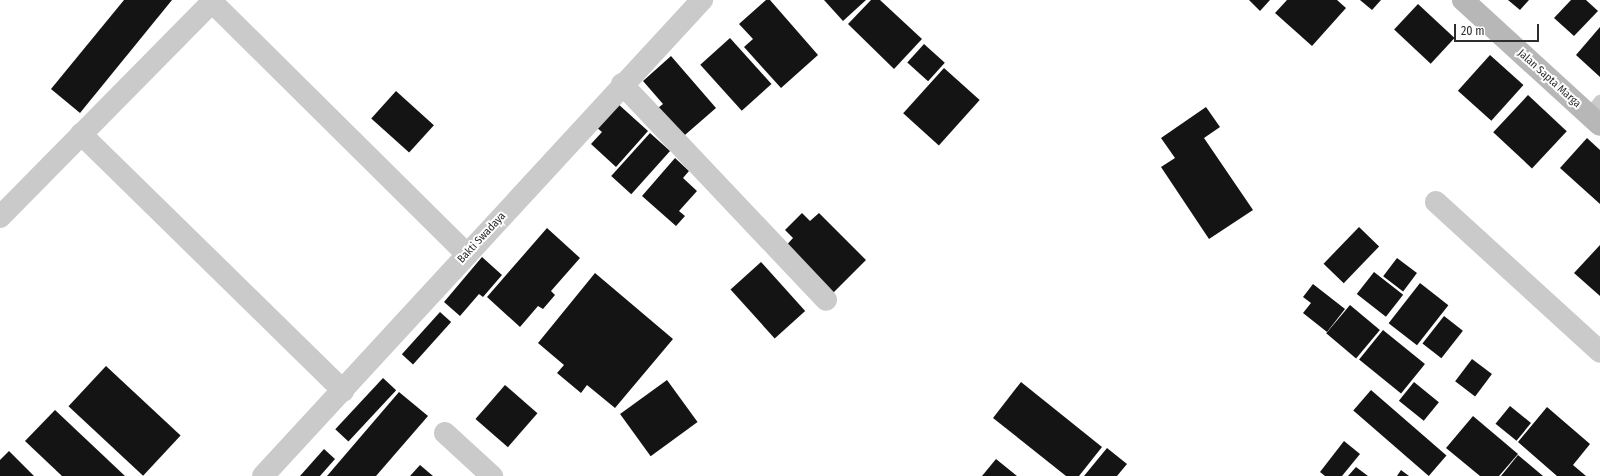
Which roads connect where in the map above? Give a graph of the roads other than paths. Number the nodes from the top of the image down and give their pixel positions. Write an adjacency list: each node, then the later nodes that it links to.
1 (702, 0): 4 (street, Bakti Swadaya)
2 (1463, 0): 5 (street, Jalan Sapta Marga)
3 (213, 1): 6 (street); 9 (street)
4 (622, 84): 9 (street, Bakti Swadaya); 10 (street)
5 (1596, 114)
6 (81, 134): 8 (street); 12 (street)
7 (1436, 202): 11 (street)
8 (0, 217)
9 (467, 254): 12 (street, Bakti Swadaya)
10 (826, 300)
11 (1600, 352)
12 (343, 391): 14 (street, Bakti Swadaya)
13 (444, 433): 15 (street)
14 (263, 476)
15 (492, 476)

